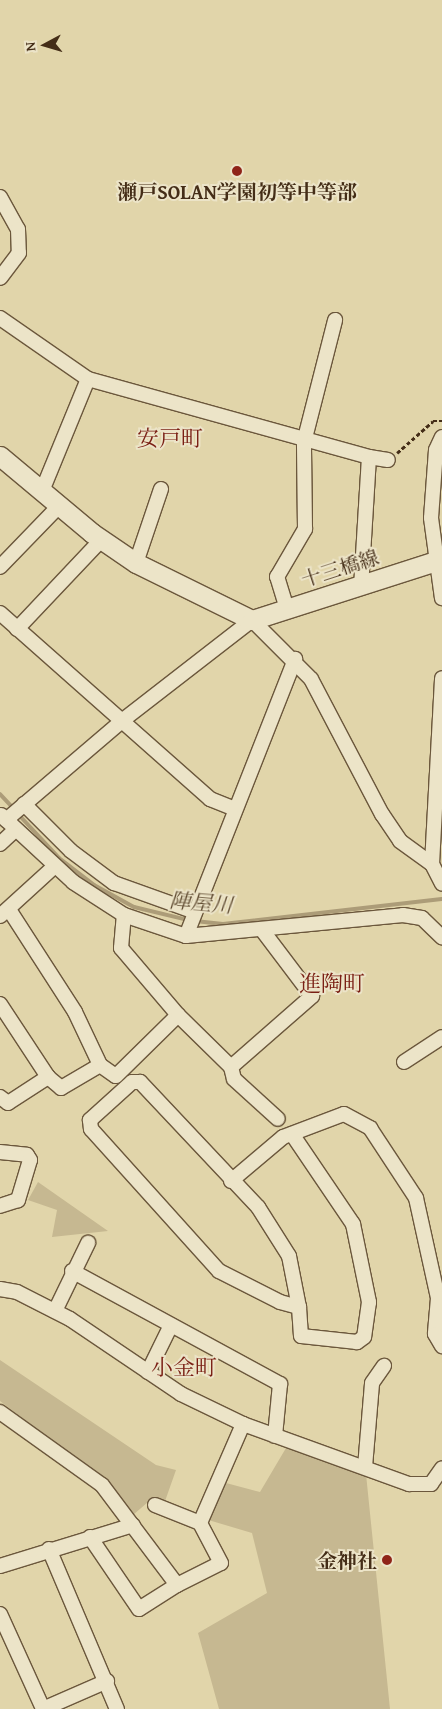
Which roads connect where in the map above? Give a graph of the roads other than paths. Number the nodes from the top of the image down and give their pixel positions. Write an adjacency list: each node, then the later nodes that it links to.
1 (0, 197): 2 (street)
2 (0, 278)
3 (0, 318): 5 (street)
4 (335, 320): 7 (street)
5 (88, 379): 7 (street); 12 (street)
6 (442, 437): 15 (street)
7 (304, 442): 9 (street); 20 (street)
8 (0, 456): 12 (street)
9 (369, 457): 10 (street); 18 (street)
10 (388, 460)
11 (161, 489): 16 (street)
12 (42, 491): 13 (street)
13 (60, 505): 14 (street); 17 (street)
14 (102, 539): 16 (street); 23 (street)
15 (439, 559): 18 (street, 十三橋線); 19 (street)
16 (136, 562): 22 (street)
17 (0, 568)
18 (361, 586): 20 (street, 十三橋線)
19 (442, 598)
20 (288, 608): 22 (street, 十三橋線)
21 (0, 613): 23 (street)
22 (252, 620): 24 (street); 26 (street)
23 (18, 628): 26 (street)
24 (295, 659): 28 (street); 31 (street)
25 (442, 678): 27 (street)
26 (123, 720): 28 (street); 29 (street)
27 (442, 733): 31 (street)
28 (234, 809): 35 (street)
29 (13, 815): 30 (street); 32 (street); 35 (street)
30 (0, 844)
31 (436, 859): 33 (street)
32 (55, 866): 34 (street); 36 (street)
33 (442, 884)
34 (5, 913): 44 (street)
35 (194, 914): 38 (street)
36 (124, 915): 38 (street); 41 (street)
37 (262, 930): 38 (street); 39 (street); 45 (street)
38 (187, 933)
39 (442, 937)
40 (0, 1004): 46 (street)
41 (178, 1015): 44 (street); 45 (street)
42 (442, 1037): 43 (street)
43 (404, 1062)
44 (100, 1065): 46 (street)
45 (231, 1067): 48 (street)
46 (48, 1077): 47 (street)
47 (0, 1097)
48 (278, 1119)
49 (292, 1134): 51 (street); 56 (street); 59 (street)
50 (0, 1152): 52 (street)
51 (231, 1180): 56 (street); 56 (street)
52 (0, 1206)
53 (88, 1243): 54 (street)
54 (72, 1271): 57 (street); 58 (street)
55 (0, 1289): 57 (street)
56 (298, 1306)
57 (55, 1311): 61 (street)
58 (171, 1325): 61 (street); 64 (street)
59 (442, 1346)
60 (384, 1366): 65 (street)
61 (148, 1372): 63 (street)
62 (0, 1412): 69 (street)
63 (243, 1424): 64 (street); 68 (street)
64 (275, 1436): 65 (street)
65 (365, 1467): 66 (street)
66 (442, 1468)
67 (155, 1504): 68 (street)
68 (200, 1523): 73 (street)
69 (133, 1525): 70 (street); 73 (street)
70 (90, 1537): 71 (street); 73 (street)
71 (48, 1549): 72 (street); 76 (street)
72 (0, 1566)
73 (178, 1585)
74 (0, 1614): 75 (street)
75 (3, 1629): 77 (street)
76 (107, 1681): 77 (street); 78 (street)
77 (43, 1709)
78 (117, 1709)

